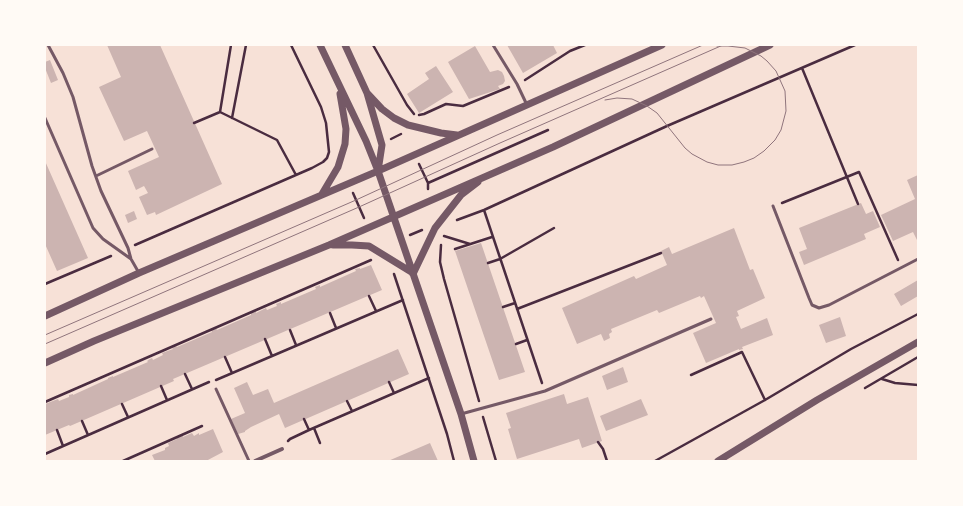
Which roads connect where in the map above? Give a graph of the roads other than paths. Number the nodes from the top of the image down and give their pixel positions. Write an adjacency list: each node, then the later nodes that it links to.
1 (48, 45): 15 (lane)
2 (320, 45): 7 (street)
3 (344, 45): 8 (street)
4 (493, 45): 9 (lane)
5 (662, 45): 9 (street)
6 (770, 45): 14 (street)
7 (337, 80): 13 (street); 16 (street)
8 (367, 93): 11 (street); 13 (street)
9 (527, 105): 11 (street)
10 (45, 118): 20 (lane)
11 (457, 135): 13 (street)
12 (152, 149): 15 (lane)
13 (378, 171): 16 (street); 18 (street)
14 (489, 174): 18 (street); 23 (street)
15 (96, 176): 20 (lane)
16 (322, 194): 22 (street)
17 (773, 206): 21 (lane)
18 (393, 216): 19 (street); 23 (street)
19 (329, 245): 23 (street); 27 (street)
20 (131, 259): 22 (lane)
21 (918, 260)
22 (139, 273): 24 (street)
23 (413, 274): 29 (street)
24 (45, 316)
25 (711, 319): 29 (lane)
26 (918, 342): 34 (street)
27 (45, 363)
28 (216, 389): 31 (lane)
29 (460, 414): 33 (street)
30 (282, 449): 32 (street)
31 (249, 461)
32 (255, 461)
33 (474, 461)
34 (718, 461)

